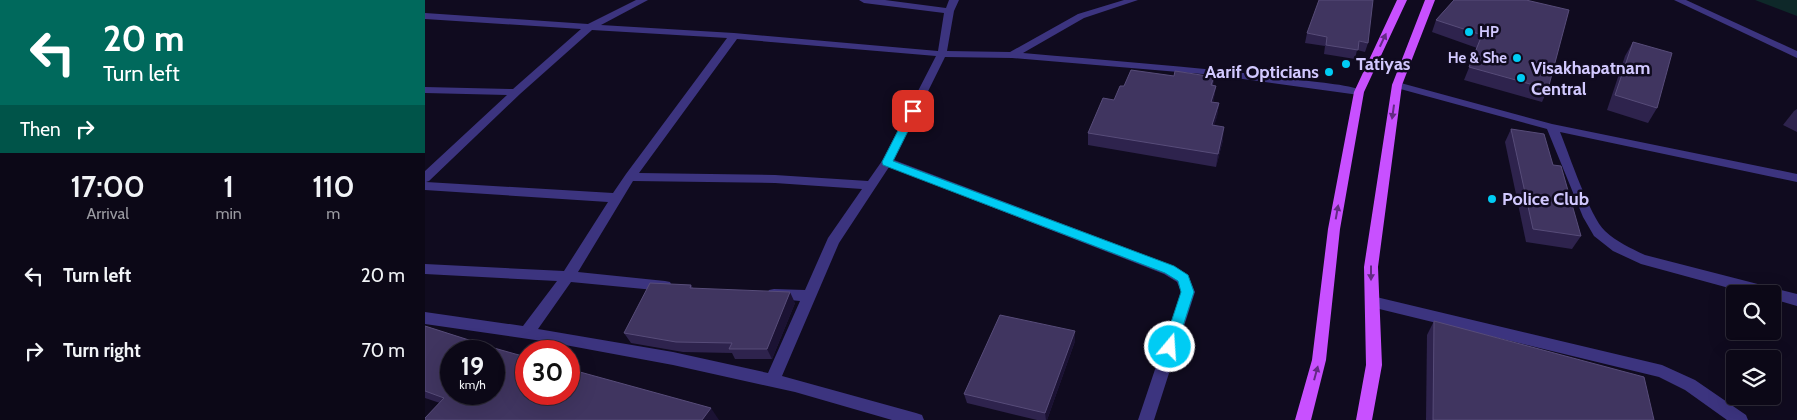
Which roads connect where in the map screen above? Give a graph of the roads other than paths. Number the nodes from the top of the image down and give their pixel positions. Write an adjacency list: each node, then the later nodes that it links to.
1 (643, 0): 10 (street)
2 (864, 0): 8 (street)
3 (954, 0): 8 (street)
4 (1133, 0): 13 (street)
5 (1402, 0): 18 (main road, one-way to 5)
6 (1430, 0): 15 (main road)
7 (1679, 0): 14 (street)
8 (949, 11): 12 (street)
9 (425, 16): 10 (street)
10 (589, 27): 11 (street); 17 (street)
11 (734, 36): 12 (street); 22 (street)
12 (942, 54): 13 (street); 20 (street)
13 (1012, 55): 18 (street)
14 (1797, 55)
15 (1397, 85): 19 (street); 35 (main road, one-way to 35)
16 (425, 90): 17 (street)
17 (516, 92): 21 (street)
18 (1359, 92): 41 (main road, one-way to 18)
19 (1552, 127): 23 (street); 29 (street)
20 (887, 162): 24 (street); 40 (street)
21 (425, 178)
22 (629, 178): 24 (street); 26 (street)
23 (1797, 178)
24 (870, 185): 32 (street)
25 (425, 186): 26 (street)
26 (617, 198): 28 (street)
27 (425, 268): 28 (street)
28 (567, 276): 30 (street); 37 (street)
29 (1738, 285)
30 (674, 287)
31 (761, 293): 32 (street)
32 (809, 296): 38 (street)
33 (1781, 296): 34 (street)
34 (1797, 300)
35 (1372, 302): 42 (main road); 43 (street)
36 (425, 318): 37 (street)
37 (527, 332): 38 (street)
38 (772, 381): 39 (street)
39 (916, 420)
40 (1146, 420)
41 (1303, 420)
42 (1364, 420)
43 (1740, 420)

